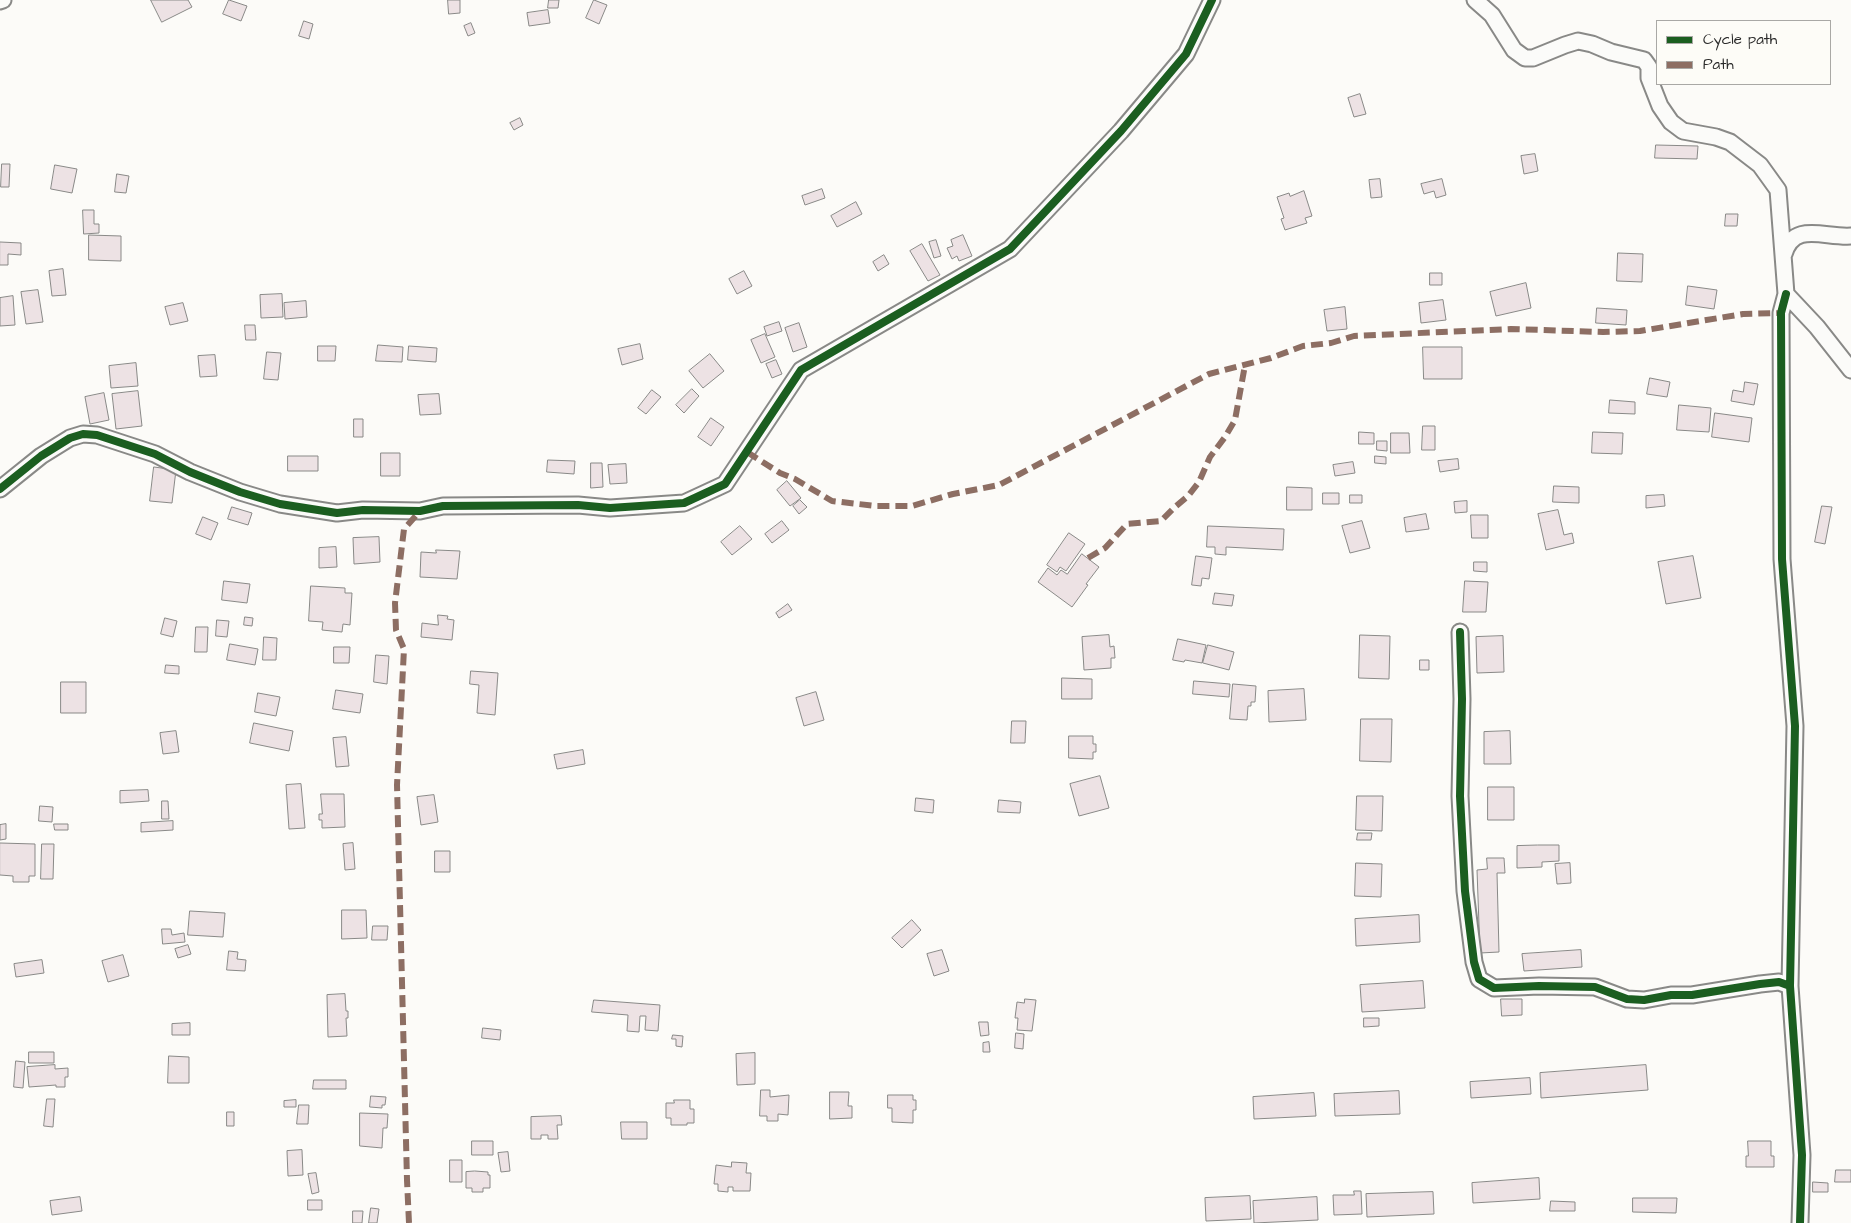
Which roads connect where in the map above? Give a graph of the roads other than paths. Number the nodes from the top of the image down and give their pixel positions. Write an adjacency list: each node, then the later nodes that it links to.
1 (1212, 0): 7 (street)
2 (1475, 0): 4 (street)
3 (1851, 236): 4 (street)
4 (1782, 258): 5 (street)
5 (1786, 294): 6 (street); 9 (street)
6 (1851, 370)
7 (0, 489)
8 (1460, 632): 9 (street)
9 (1790, 986): 10 (street)
10 (1800, 1223)

